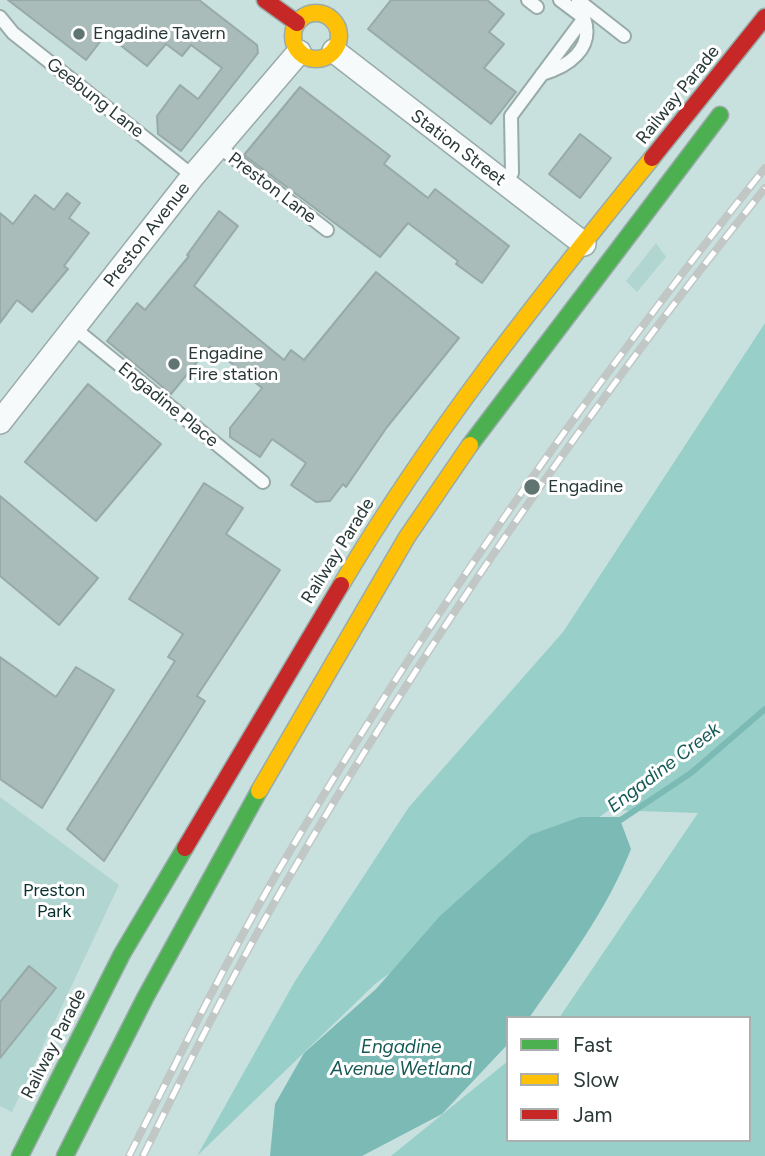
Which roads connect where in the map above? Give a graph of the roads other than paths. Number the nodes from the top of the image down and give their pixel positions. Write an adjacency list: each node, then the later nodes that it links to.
1 (265, 0): 10 (main road)
2 (343, 0): 8 (main road)
3 (560, 0): 16 (lane)
4 (578, 0): 11 (lane)
5 (757, 0): 6 (street)
6 (765, 6)
7 (0, 17): 17 (lane, Geebung Lane)
8 (330, 17): 10 (main road); 12 (main road)
9 (765, 17): 19 (main road, Railway Parade)
10 (297, 23): 13 (main road)
11 (624, 36)
12 (334, 51): 13 (main road); 19 (street, Station Street)
13 (299, 52): 15 (street, Preston Avenue)
14 (731, 101): 24 (main road)
15 (218, 146): 17 (street, Preston Avenue); 18 (lane, Preston Lane)
16 (512, 173)
17 (193, 176): 20 (street, Preston Avenue)
18 (327, 230)
19 (584, 244): 23 (main road, Railway Parade)
20 (74, 328): 21 (street, Preston Avenue); 22 (lane, Engadine Place)
21 (0, 422)
22 (263, 482)
23 (17, 1153)
24 (65, 1156)

